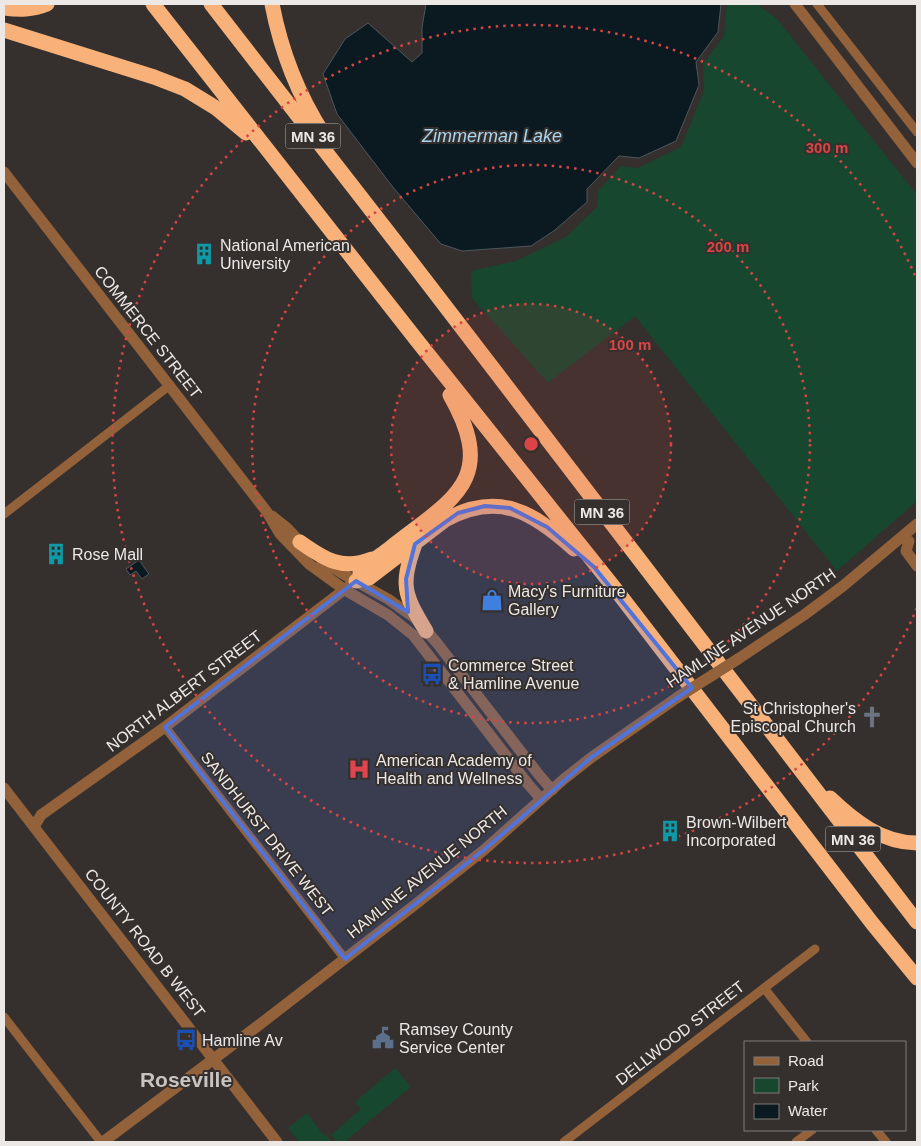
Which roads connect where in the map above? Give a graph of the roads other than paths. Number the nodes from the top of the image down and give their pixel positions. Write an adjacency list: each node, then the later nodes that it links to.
1 (47, 4): 7 (highway)
2 (153, 4): 12 (highway, MN 36)
3 (211, 4): 13 (highway, MN 36)
4 (272, 4): 13 (highway)
5 (795, 4): 10 (street)
6 (817, 4): 9 (street)
7 (4, 8)
8 (4, 30): 12 (highway)
9 (917, 132)
10 (917, 164)
11 (4, 172): 15 (street, COMMERCE STREET)
12 (309, 201): 14 (highway, MN 36)
13 (416, 268): 28 (highway, MN 36)
14 (418, 343): 22 (highway); 25 (highway, MN 36)
15 (170, 385): 16 (street, COMMERCE STREET); 17 (street)
16 (267, 512): 20 (street, COMMERCE STREET); 24 (street, COMMERCE STREET)
17 (4, 514)
18 (917, 524): 19 (street, HAMLINE AVENUE NORTH)
19 (910, 539): 23 (street); 30 (street, HAMLINE AVENUE NORTH, bridge)
20 (300, 542): 22 (highway); 24 (street, COMMERCE STREET)
21 (415, 544): 24 (highway); 25 (highway); 26 (highway)
22 (382, 554): 24 (highway)
23 (917, 566)
24 (350, 585): 26 (street, COMMERCE STREET); 27 (street, NORTH ALBERT STREET); 31 (street, COMMERCE STREET)
25 (616, 590): 37 (highway, MN 36)
26 (426, 631): 30 (street, COMMERCE STREET)
27 (166, 727): 32 (street, NORTH ALBERT STREET); 36 (street, SANDHURST DRIVE WEST)
28 (789, 756): 33 (highway); 34 (highway, MN 36)
29 (4, 788): 32 (street, COUNTY ROAD B WEST)
30 (552, 790): 31 (street, HAMLINE AVENUE NORTH)
31 (542, 799): 36 (street, HAMLINE AVENUE NORTH)
32 (34, 827): 41 (street, COUNTY ROAD B WEST)
33 (917, 843)
34 (917, 922)
35 (815, 949): 38 (street, DELLWOOD STREET)
36 (345, 959): 41 (street, HAMLINE AVENUE NORTH)
37 (917, 978)
38 (764, 988): 40 (street); 46 (street, DELLWOOD STREET)
39 (4, 1017): 44 (street)
40 (806, 1041)
41 (214, 1059): 44 (street, HAMLINE AVENUE NORTH); 45 (street, COUNTY ROAD B WEST)
42 (811, 1131): 47 (street)
43 (877, 1131): 48 (street)
44 (102, 1142)
45 (277, 1142)
46 (564, 1142)
47 (796, 1142)
48 (886, 1142)

